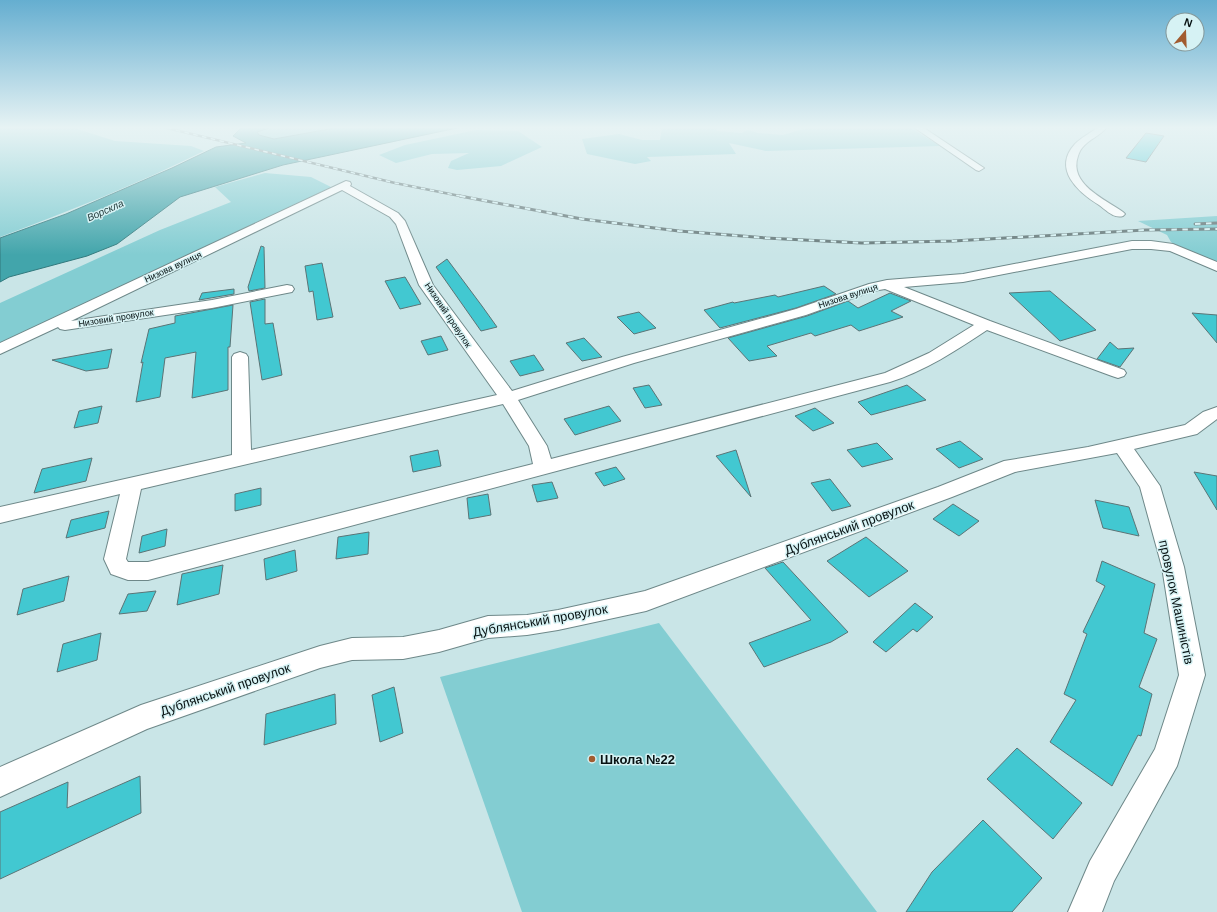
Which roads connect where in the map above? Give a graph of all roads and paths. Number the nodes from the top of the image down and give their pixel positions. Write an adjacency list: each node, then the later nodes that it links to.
1 (1073, 171): 3 (street)
2 (344, 185): 8 (street, Низова вулиця); 12 (street, Низовий провулок)
3 (1119, 214)
4 (1217, 267): 5 (street, Низова вулиця)
5 (887, 284): 7 (street); 12 (street, Низова вулиця)
6 (288, 289): 8 (street, Низовий провулок)
7 (985, 324): 11 (street); 16 (street)
8 (38, 331): 9 (street, Низова вулиця)
9 (0, 349)
10 (240, 357): 15 (street)
11 (1118, 373)
12 (508, 398): 15 (street, Низова вулиця); 16 (street)
13 (1217, 412): 14 (street, Дублянський провулок)
14 (1122, 446): 19 (street, Дублянський провулок); 20 (street, провулок Машиністів)
15 (242, 459): 17 (street, Низова вулиця)
16 (544, 469): 17 (street)
17 (132, 485): 18 (street, Низова вулиця)
18 (0, 515)
19 (0, 782)
20 (1085, 912)

